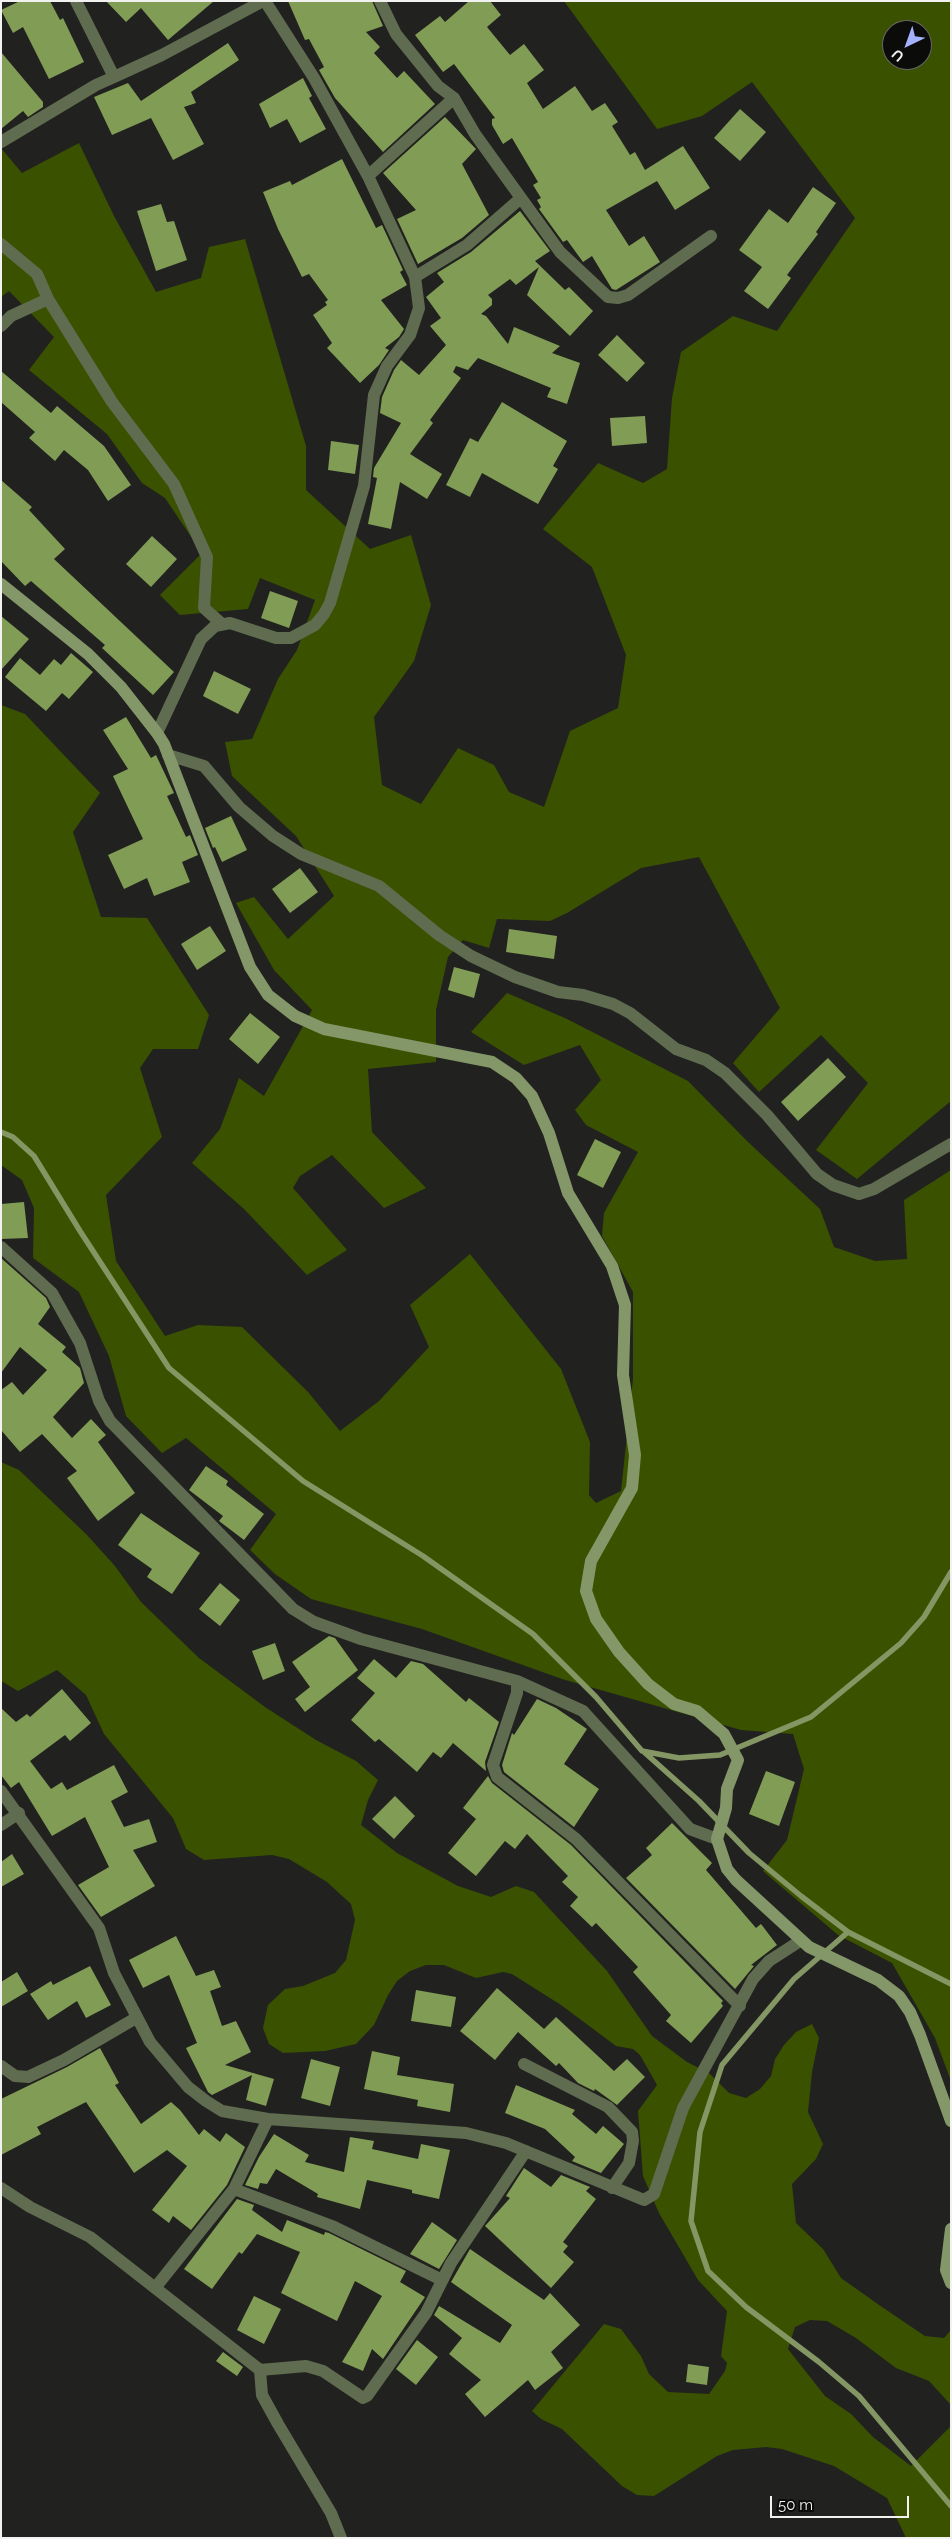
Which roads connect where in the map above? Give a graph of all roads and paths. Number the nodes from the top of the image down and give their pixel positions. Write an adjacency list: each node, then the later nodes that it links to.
1 (76, 1): 4 (street)
2 (264, 1): 4 (street); 7 (street)
3 (380, 1): 5 (street)
4 (114, 77): 6 (street)
5 (454, 98): 7 (street); 8 (street)
6 (1, 142)
7 (368, 176): 11 (street)
8 (521, 198): 9 (street); 11 (street)
9 (710, 236)
10 (1, 244): 12 (street)
11 (415, 277): 15 (street)
12 (48, 299): 13 (street); 15 (street)
13 (1, 326)
14 (1, 584): 16 (street)
15 (222, 624): 16 (street)
16 (157, 733): 17 (street)
17 (168, 755): 18 (street); 24 (street)
18 (951, 1144)
19 (1, 1247): 20 (street)
20 (517, 1681): 24 (street); 26 (street)
21 (1, 1790): 22 (street)
22 (19, 1813): 23 (street); 27 (street)
23 (1, 1825)
24 (717, 1839): 25 (street)
25 (805, 1944): 26 (street); 31 (street)
26 (740, 2006): 34 (street)
27 (136, 2018): 29 (street); 30 (street)
28 (524, 2064): 34 (street)
29 (4, 2073)
30 (268, 2120): 32 (street); 35 (street)
31 (951, 2121)
32 (526, 2152): 34 (street); 37 (street)
33 (1, 2188): 39 (street)
34 (612, 2188)
35 (234, 2189): 37 (street); 39 (street)
36 (951, 2229): 38 (street)
37 (442, 2280): 40 (street)
38 (951, 2283)
39 (155, 2288): 40 (street)
40 (260, 2370): 41 (street)
41 (341, 2538)

